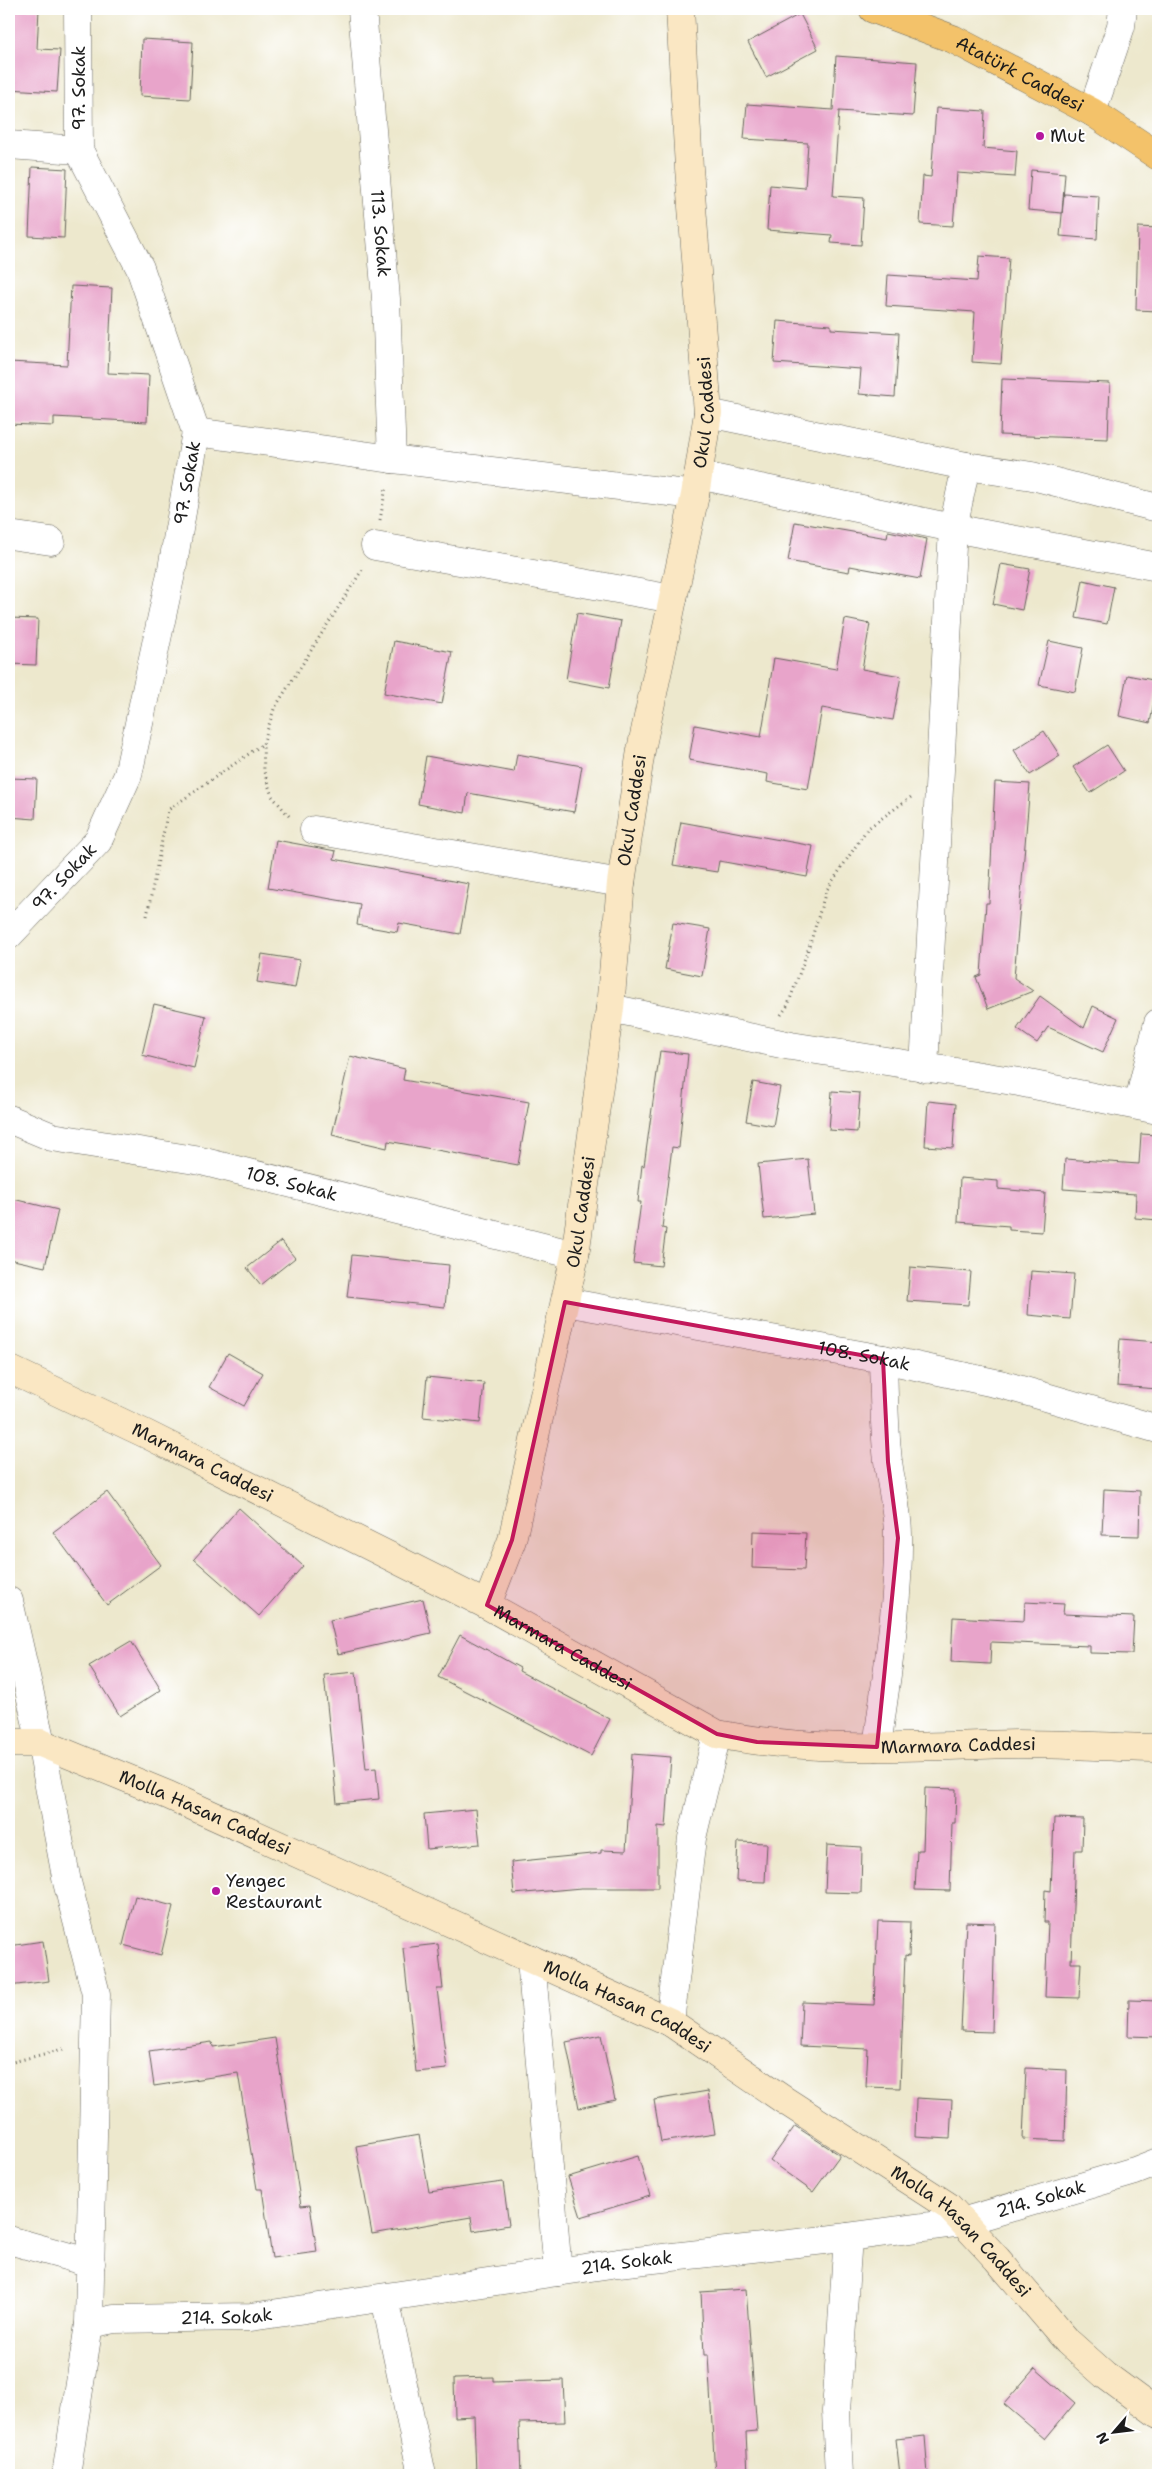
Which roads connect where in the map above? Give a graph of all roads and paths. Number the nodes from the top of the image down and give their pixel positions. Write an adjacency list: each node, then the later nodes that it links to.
1 (78, 9): 8 (street, 97. Sokak)
2 (362, 9): 12 (street, 113. Sokak)
3 (680, 9): 10 (street, Okul Caddesi)
4 (873, 9): 6 (main road, Atatürk Caddesi)
5 (1123, 9): 6 (street)
6 (1092, 112): 9 (main road, Atatürk Caddesi)
7 (9, 145): 8 (street)
8 (79, 150): 11 (street, 97. Sokak)
9 (1158, 156)
10 (708, 413): 13 (street); 14 (street, Okul Caddesi)
11 (196, 432): 12 (street); 27 (street, 97. Sokak)
12 (392, 459): 14 (street); 19 (path)
13 (966, 466): 15 (street); 16 (street)
14 (696, 486): 16 (street); 21 (street, Okul Caddesi)
15 (1158, 508)
16 (953, 528): 20 (street); 23 (street)
17 (9, 535): 18 (street)
18 (51, 541)
19 (375, 546): 21 (street); 22 (path)
20 (1158, 567)
21 (673, 599): 25 (street, Okul Caddesi)
22 (263, 744): 24 (path); 26 (path)
23 (939, 776): 30 (path); 31 (street)
24 (314, 830): 25 (street)
25 (621, 883): 28 (street, Okul Caddesi)
26 (147, 916)
27 (9, 935)
28 (610, 1008): 30 (street); 34 (street, Okul Caddesi)
29 (1158, 1023): 32 (street)
30 (763, 1040): 31 (street)
31 (924, 1068): 32 (street)
32 (1148, 1108)
33 (9, 1119): 34 (street, 108. Sokak)
34 (575, 1255): 35 (street, Okul Caddesi)
35 (565, 1302): 36 (street, 108. Sokak); 40 (street, Okul Caddesi)
36 (883, 1359): 38 (street, 108. Sokak); 44 (street)
37 (9, 1369): 40 (street, Marmara Caddesi)
38 (1158, 1429)
39 (9, 1601): 43 (street)
40 (487, 1605): 41 (street, Marmara Caddesi)
41 (717, 1734): 44 (street, Marmara Caddesi); 47 (street)
42 (9, 1743): 43 (street, Molla Hasan Caddesi)
43 (41, 1743): 46 (street, Molla Hasan Caddesi); 48 (street)
44 (877, 1747): 45 (street, Marmara Caddesi)
45 (1158, 1748)
46 (531, 1959): 47 (street, Molla Hasan Caddesi); 55 (street)
47 (670, 2022): 51 (street, Molla Hasan Caddesi)
48 (96, 2040): 49 (path); 54 (street)
49 (9, 2063)
50 (1158, 2162): 51 (street, 214. Sokak)
51 (962, 2222): 52 (street, 214. Sokak); 58 (street, Molla Hasan Caddesi)
52 (848, 2237): 55 (street, 214. Sokak); 61 (street)
53 (9, 2240): 54 (street)
54 (91, 2263): 57 (street)
55 (558, 2272): 56 (street, 214. Sokak)
56 (385, 2298): 57 (street, 214. Sokak); 60 (street)
57 (89, 2324): 59 (street)
58 (1158, 2414)
59 (66, 2475)
60 (422, 2475)
61 (839, 2475)

